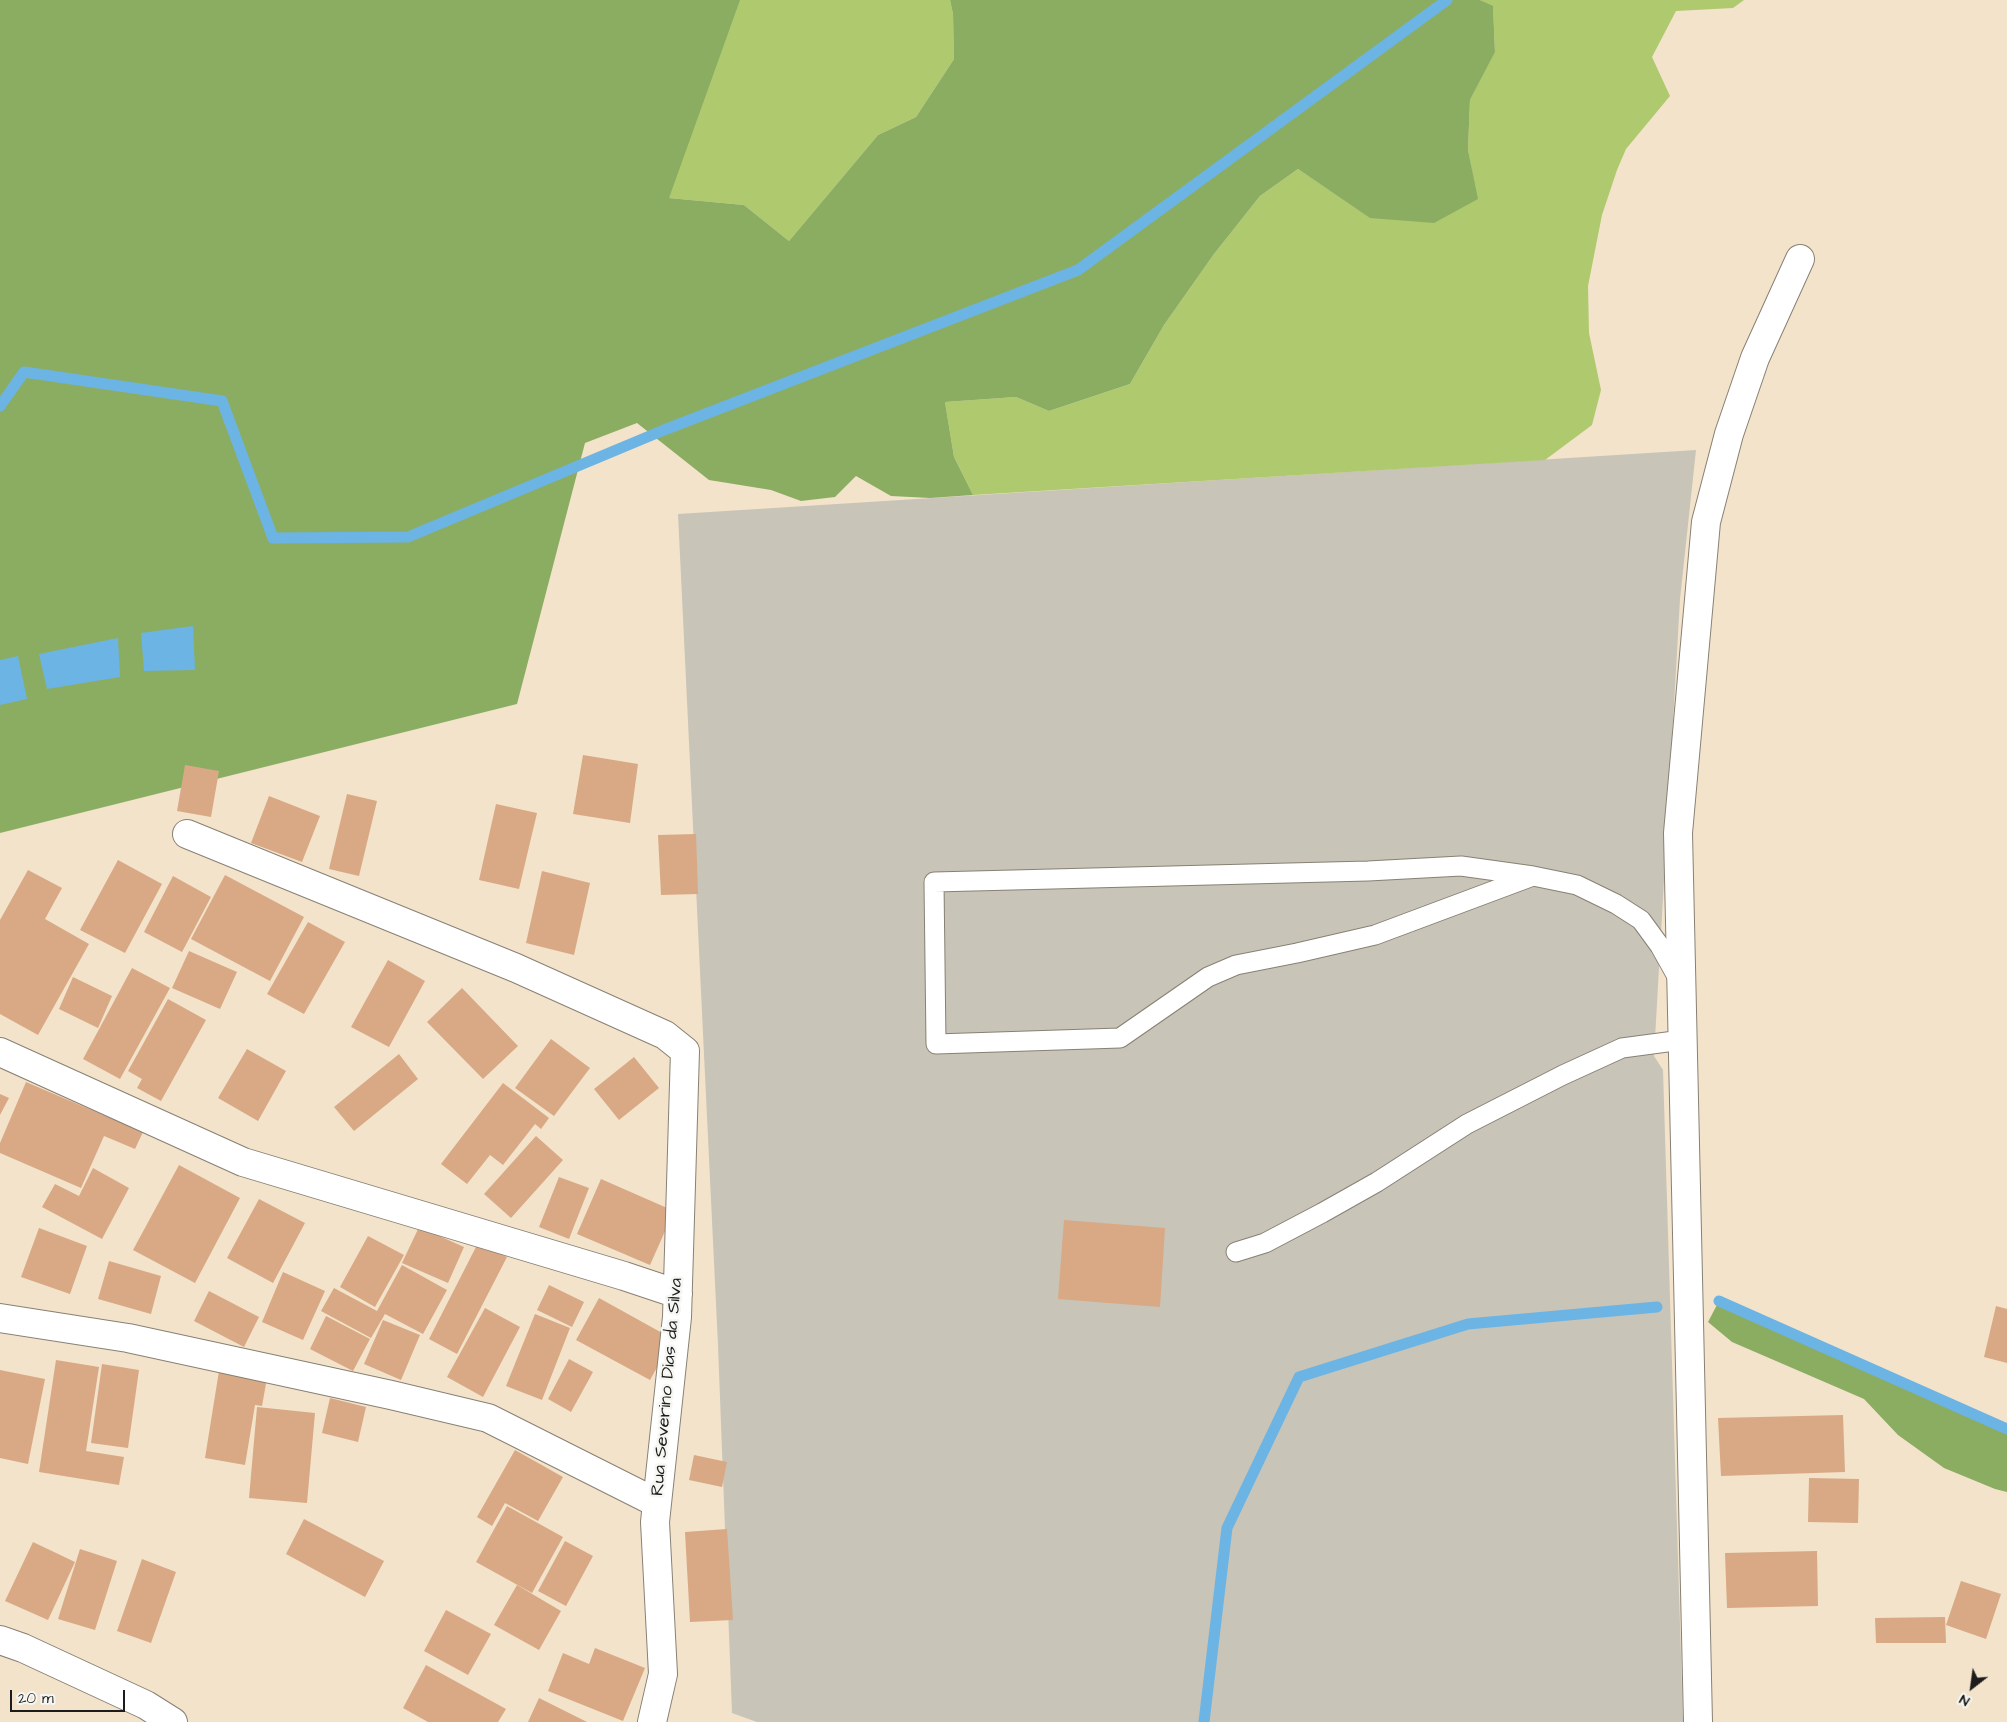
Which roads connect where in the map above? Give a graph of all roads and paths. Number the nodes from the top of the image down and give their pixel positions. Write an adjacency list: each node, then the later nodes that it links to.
1 (1800, 259): 4 (street)
2 (187, 834): 8 (street, Rua Severino Dias da Silva)
3 (1533, 876): 3 (lane); 4 (lane)
4 (1681, 983): 5 (street)
5 (1682, 1040): 7 (lane); 14 (street)
6 (0, 1052): 8 (street)
7 (1236, 1252)
8 (678, 1294): 10 (street, Rua Severino Dias da Silva)
9 (0, 1318): 10 (street)
10 (657, 1503): 13 (street, Rua Severino Dias da Silva)
11 (0, 1640): 12 (street)
12 (173, 1722)
13 (652, 1722)
14 (1698, 1722)

